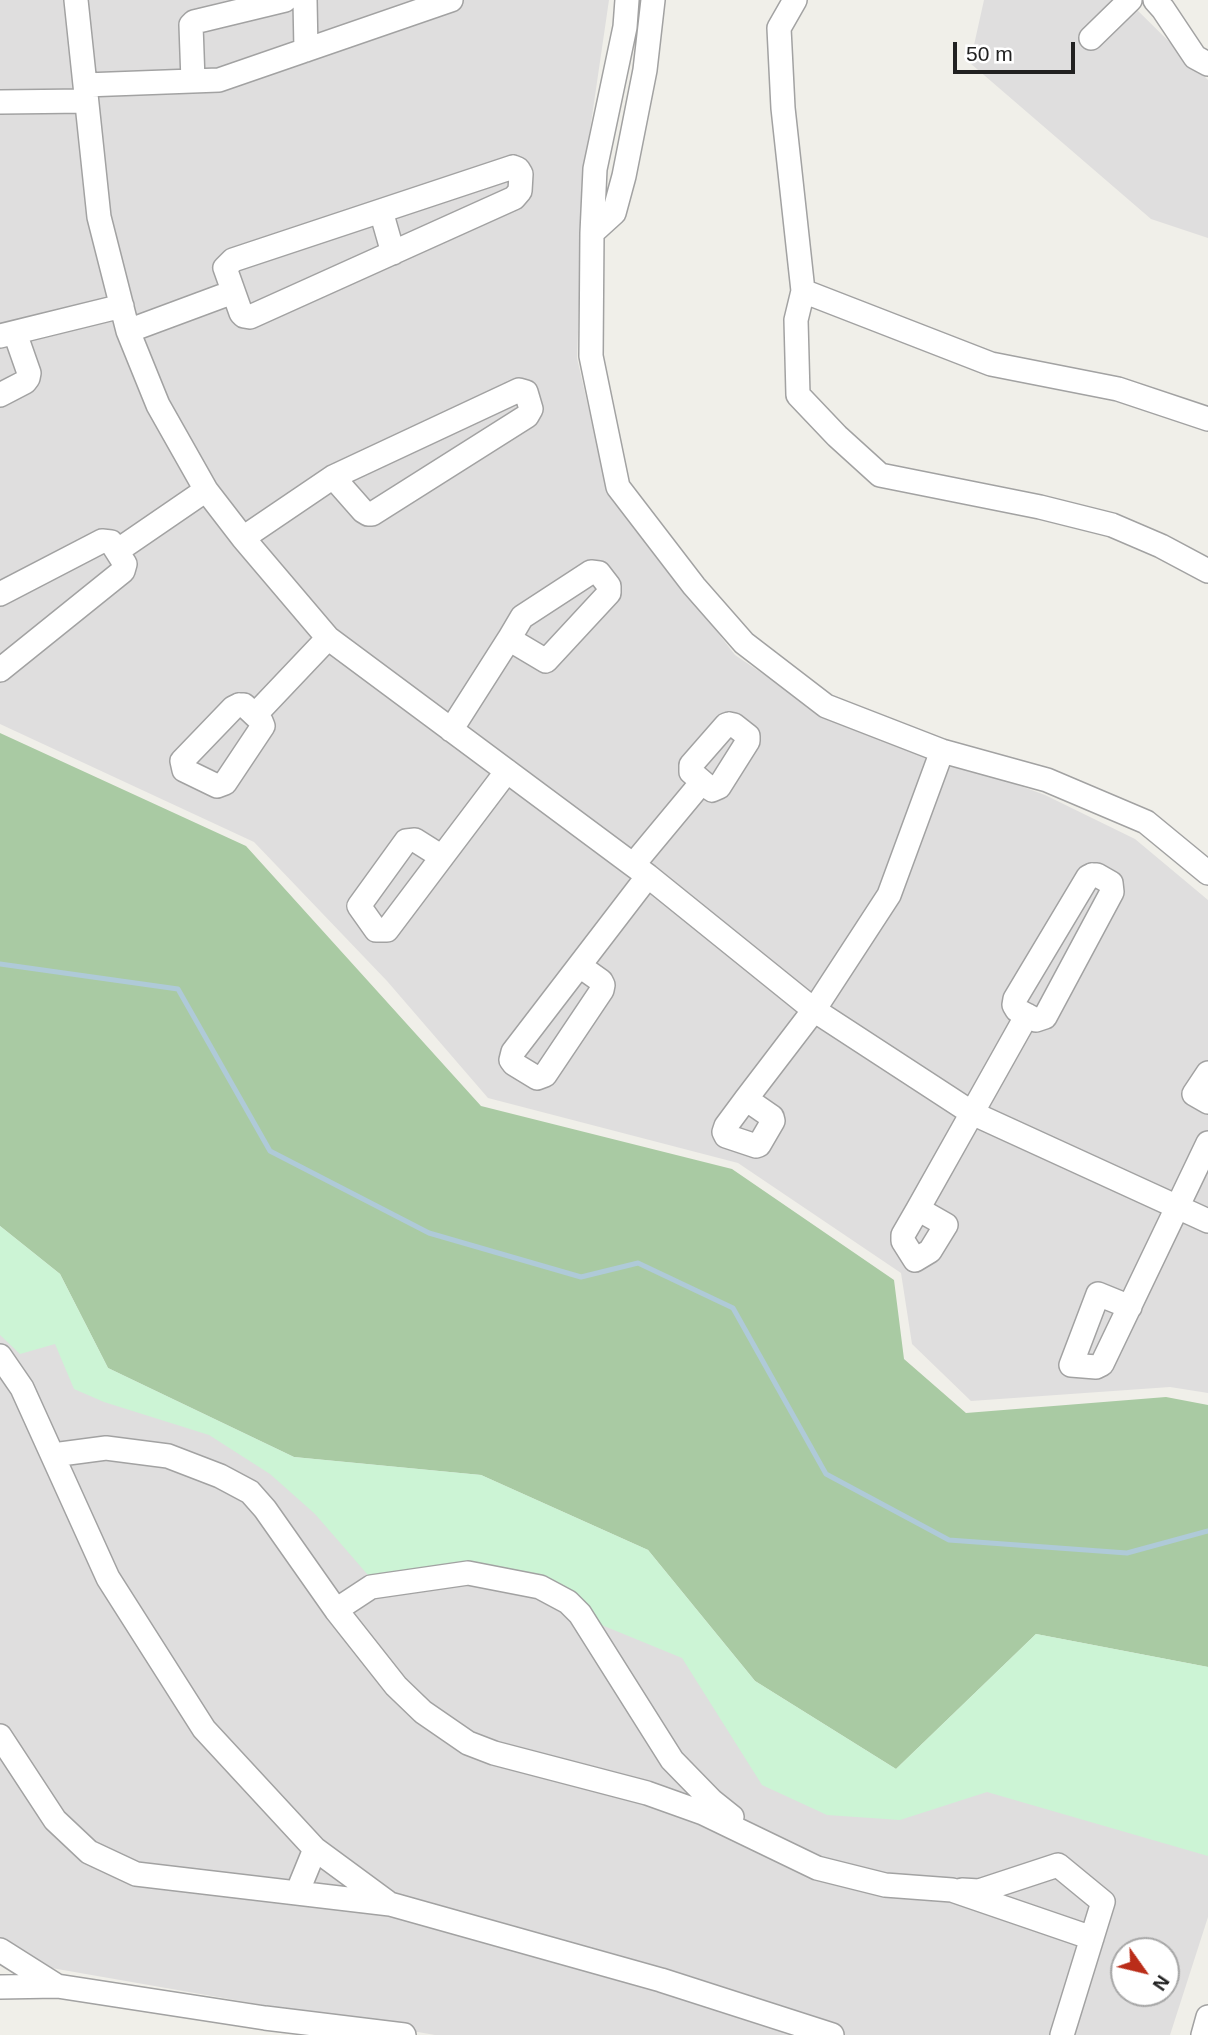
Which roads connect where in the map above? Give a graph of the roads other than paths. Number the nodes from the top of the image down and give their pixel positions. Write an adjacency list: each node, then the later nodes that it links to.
1 (76, 0): 14 (street)
2 (285, 0): 13 (street)
3 (305, 0): 11 (street)
4 (451, 0): 11 (street)
5 (627, 0): 17 (street)
6 (653, 0): 17 (street)
7 (795, 0): 19 (street)
8 (1130, 0): 10 (street)
9 (1155, 0): 12 (street)
10 (1091, 38)
11 (306, 50): 13 (street)
12 (1208, 64)
13 (193, 81): 14 (street)
14 (86, 93): 15 (street); 21 (street)
15 (0, 102)
16 (381, 211): 18 (street); 18 (street); 20 (street)
17 (592, 233): 39 (street)
18 (393, 253): 20 (street)
19 (803, 291): 25 (street); 32 (street)
20 (233, 292): 22 (street)
21 (122, 306): 22 (street); 23 (street)
22 (128, 331): 29 (street)
23 (8, 335): 24 (street)
24 (0, 396)
25 (1208, 419)
26 (433, 430): 27 (street); 27 (street); 28 (street)
27 (449, 465): 28 (street)
28 (333, 478): 30 (street)
29 (206, 490): 30 (street); 31 (street)
30 (243, 538): 34 (street)
31 (117, 551): 33 (street); 36 (street)
32 (1208, 571)
33 (0, 594)
34 (328, 638): 37 (street); 38 (street)
35 (509, 639): 38 (street)
36 (0, 670)
37 (255, 715)
38 (451, 730): 40 (street)
39 (942, 751): 44 (street); 46 (street)
40 (507, 771): 42 (street); 43 (street)
41 (702, 782): 43 (street)
42 (442, 857)
43 (641, 871): 45 (street); 46 (street)
44 (1208, 873)
45 (580, 965): 45 (street)
46 (814, 1010): 49 (street); 51 (street)
47 (1027, 1015): 47 (street); 51 (street)
48 (1208, 1073): 50 (street)
49 (746, 1099)
50 (1208, 1102)
51 (972, 1113): 53 (street); 54 (street)
52 (1208, 1143): 53 (street)
53 (1178, 1207): 55 (street); 56 (street)
54 (918, 1209)
55 (1208, 1221)
56 (1130, 1307)
57 (0, 1356): 58 (street)
58 (52, 1455): 59 (street); 64 (street)
59 (336, 1611): 61 (street); 62 (street)
60 (0, 1736): 66 (street)
61 (672, 1760): 62 (street); 63 (street)
62 (647, 1793): 63 (street)
63 (756, 1837): 65 (street)
64 (315, 1849): 66 (street); 67 (street)
65 (952, 1890): 68 (street); 68 (street)
66 (298, 1893): 67 (street)
67 (390, 1904): 74 (street)
68 (1092, 1938): 75 (street)
69 (0, 1950): 70 (street)
70 (57, 1986): 71 (street); 73 (street)
71 (0, 1987)
72 (1208, 2017): 76 (street)
73 (404, 2035)
74 (832, 2035)
75 (1062, 2035)
76 (1203, 2035)

